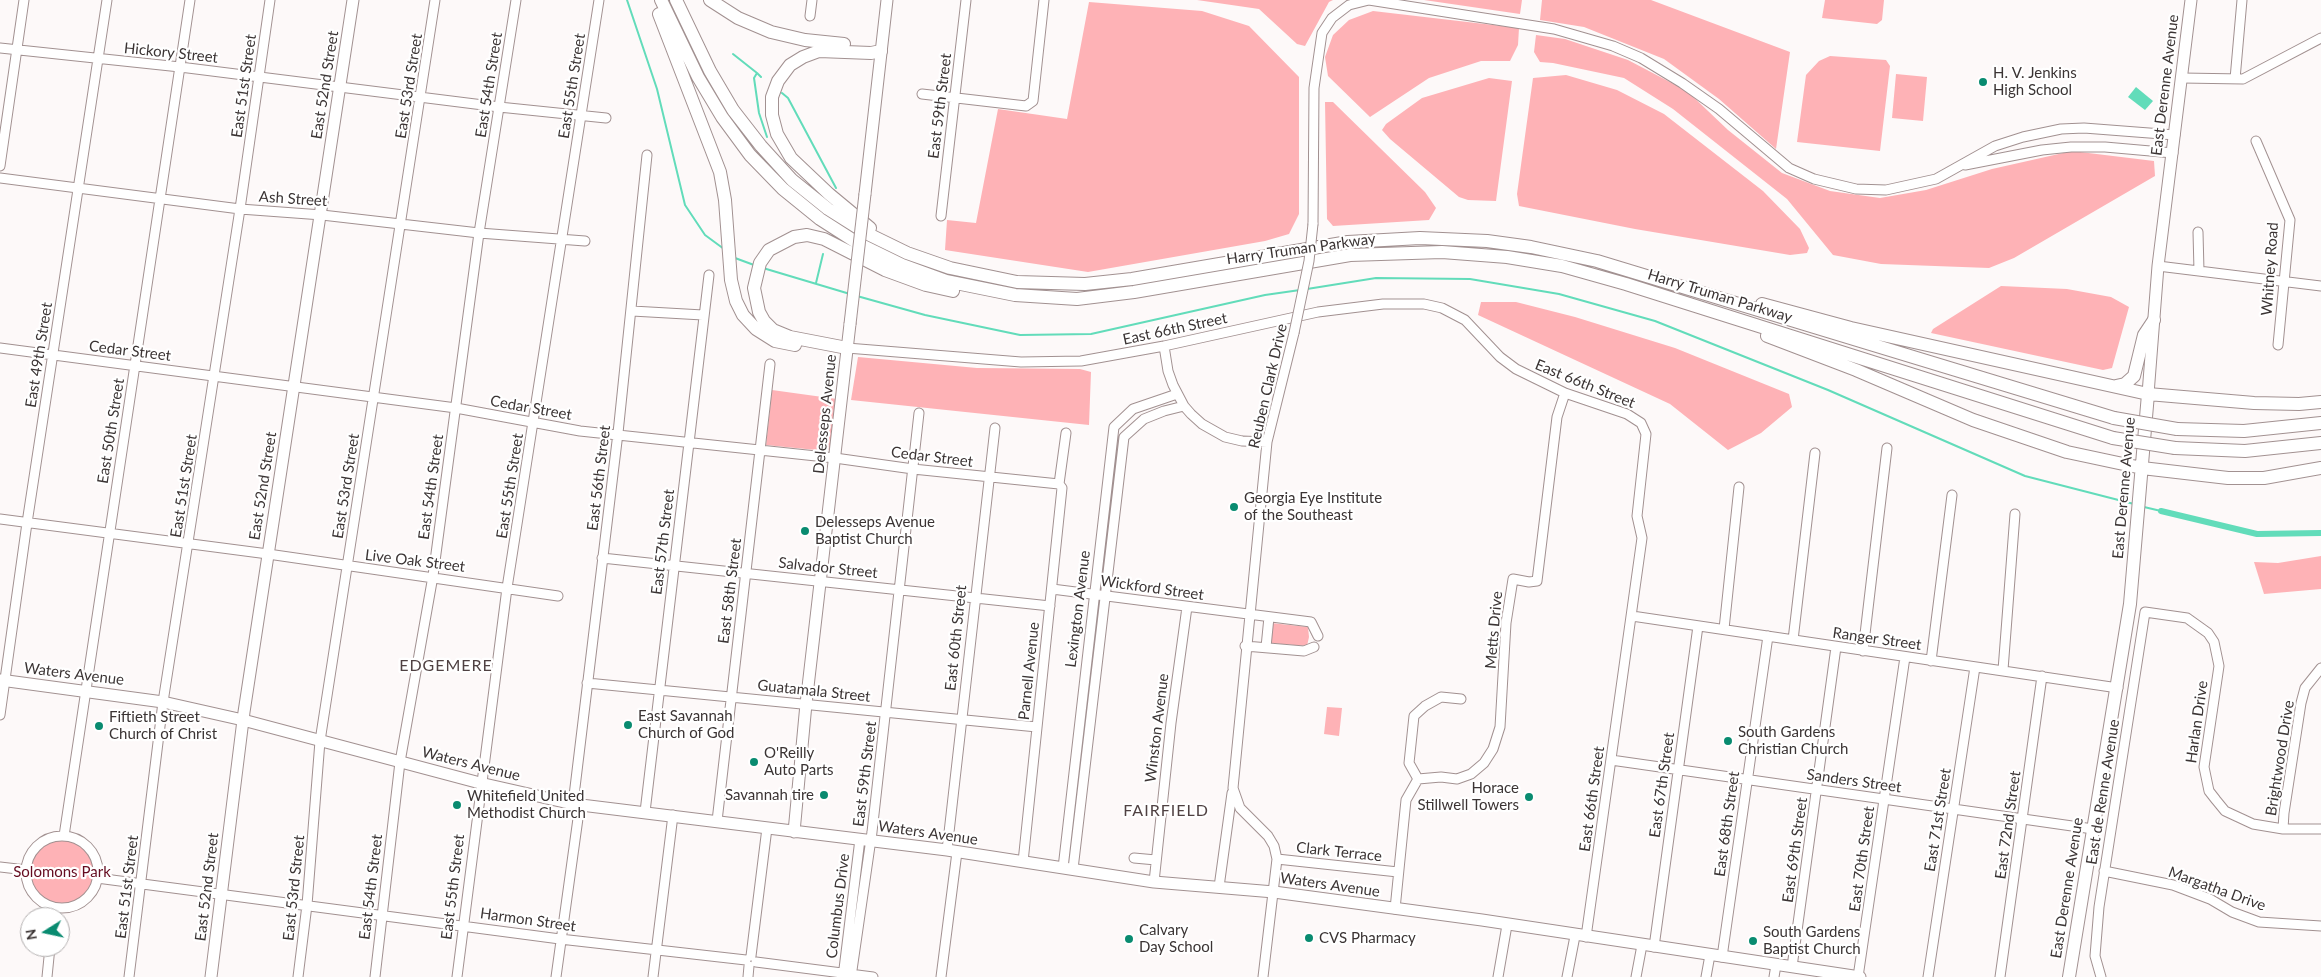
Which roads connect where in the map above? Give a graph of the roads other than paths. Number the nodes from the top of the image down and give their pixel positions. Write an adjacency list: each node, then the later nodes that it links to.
1 (24, 0): 22 (street)
2 (107, 0): 24 (street, East 49th Street)
3 (190, 0): 25 (street, East 50th Street)
4 (270, 0): 26 (street, East 51st Street)
5 (354, 0): 29 (main road, East 52nd Street)
6 (436, 0): 31 (street, East 53rd Street)
7 (516, 0): 33 (street, East 54th Street)
8 (599, 0): 34 (street, East 55th Street)
9 (654, 0): 68 (highway)
10 (661, 0): 60 (highway, Harry Truman Parkway)
11 (676, 0): 54 (highway, Harry Truman Parkway)
12 (710, 0): 23 (highway)
13 (812, 0): 19 (street)
14 (887, 0): 23 (main road, Delesseps Avenue)
15 (966, 0): 32 (street, East 59th Street)
16 (1044, 0): 32 (street)
17 (2191, 0): 27 (main road, East Derenne Avenue)
18 (2242, 0): 28 (street)
19 (810, 16)
20 (2321, 38): 28 (street)
21 (0, 48): 22 (street, Hickory Street)
22 (16, 50): 24 (street, Hickory Street); 41 (street)
23 (880, 51): 54 (highway); 68 (main road, Delesseps Avenue, bridge)
24 (98, 59): 25 (street, Hickory Street); 43 (street, East 49th Street)
25 (180, 67): 26 (street, Hickory Street); 44 (street, East 50th Street)
26 (260, 78): 29 (street, Hickory Street); 45 (street, East 51st Street)
27 (2182, 78): 28 (street); 36 (main road, East Derenne Avenue)
28 (2235, 79)
29 (340, 87): 31 (street, Hickory Street); 46 (main road, East 52nd Street)
30 (922, 94): 32 (street)
31 (421, 98): 33 (street, Hickory Street); 48 (street, East 53rd Street)
32 (954, 98): 47 (street, East 59th Street)
33 (499, 107): 34 (street, Hickory Street); 50 (street, East 54th Street)
34 (582, 114): 35 (street, Hickory Street); 51 (street, East 55th Street)
35 (606, 118)
36 (2175, 135): 38 (main road, East Derenne Avenue); 40 (street)
37 (2256, 141): 58 (street, Whitney Road)
38 (2172, 153): 40 (street); 55 (main road, East Derenne Avenue)
39 (647, 155): 62 (street, East 56th Street)
40 (1962, 165): 89 (street, Reuben Clark Drive, bridge)
41 (0, 166)
42 (0, 178): 43 (street, Ash Street)
43 (79, 189): 44 (street, Ash Street); 69 (street, East 49th Street)
44 (161, 198): 45 (street, Ash Street); 71 (street, East 50th Street)
45 (240, 209): 46 (street, Ash Street); 72 (street, East 51st Street)
46 (322, 215): 48 (street, Ash Street); 74 (main road, East 52nd Street)
47 (941, 216)
48 (401, 222): 50 (street, Ash Street); 78 (street, East 53rd Street)
49 (2198, 232): 56 (street)
50 (479, 233): 51 (street, Ash Street); 81 (street, East 54th Street)
51 (560, 238): 52 (street, Ash Street); 83 (street, East 55th Street)
52 (585, 242)
53 (1531, 247): 54 (highway, Harry Truman Parkway); 73 (highway); 84 (highway, Harry Truman Parkway, bridge)
54 (928, 262)
55 (2158, 266): 56 (street); 64 (main road, East Derenne Avenue)
56 (2199, 271): 58 (street)
57 (709, 275): 63 (street, East 57th Street)
58 (2285, 282): 59 (street); 65 (street, Whitney Road)
59 (2321, 286)
60 (1077, 299): 61 (highway, Harry Truman Parkway); 68 (highway)
61 (1674, 299): 91 (highway, Harry Truman Parkway, bridge); 97 (highway)
62 (632, 311): 63 (street); 86 (street, East 56th Street)
63 (703, 316): 88 (street, East 57th Street)
64 (2154, 320): 73 (highway); 77 (main road, East Derenne Avenue)
65 (2278, 345)
66 (1164, 346): 68 (street, East 66th Street); 75 (street, East 66th Street); 76 (street)
67 (0, 348): 69 (street, Cedar Street)
68 (847, 348): 96 (main road, Delesseps Avenue)
69 (53, 355): 71 (street, Cedar Street); 106 (street, East 49th Street)
70 (770, 364): 94 (street, East 58th Street)
71 (135, 366): 72 (street, Cedar Street); 107 (street, East 50th Street)
72 (214, 376): 74 (street, Cedar Street); 108 (street, East 51st Street)
73 (2112, 386): 77 (highway)
74 (294, 387): 78 (street, Cedar Street); 109 (main road, East 52nd Street)
75 (1565, 393): 127 (street, East 66th Street); 165 (street, Metts Drive)
76 (1177, 394): 80 (street); 90 (street, Lexington Avenue)
77 (2148, 394): 79 (highway); 97 (highway, East Derenne Avenue)
78 (373, 398): 81 (street, Cedar Street); 112 (street, East 53rd Street)
79 (2321, 402)
80 (1184, 406): 89 (street); 92 (street)
81 (456, 408): 83 (street, Cedar Street); 114 (street, East 54th Street)
82 (919, 413): 99 (street, East 59th Street)
83 (534, 423): 86 (street, Cedar Street); 116 (street, East 55th Street)
84 (2321, 423)
85 (995, 428): 100 (street, East 60th Street)
86 (618, 433): 88 (street, Cedar Street); 110 (street, East 56th Street)
87 (1066, 433): 101 (street, Parnell Avenue)
88 (690, 442): 94 (street, Cedar Street); 111 (street, East 57th Street)
89 (1267, 442): 126 (street, Reuben Clark Drive)
90 (1111, 443): 92 (street); 119 (street, Lexington Avenue)
91 (2321, 443)
92 (1122, 445): 121 (street, Lexington Avenue)
93 (1887, 448): 138 (street)
94 (760, 450): 96 (street, Cedar Street); 113 (street, East 58th Street)
95 (1815, 453): 133 (street)
96 (835, 458): 99 (street, Cedar Street); 115 (main road, Delesseps Avenue)
97 (2142, 468): 98 (highway); 147 (highway, East Derenne Avenue)
98 (2321, 468)
99 (913, 469): 100 (street, Cedar Street); 118 (street, East 59th Street)
100 (990, 477): 101 (street, Cedar Street); 122 (street, East 60th Street)
101 (1059, 484): 117 (street, Parnell Avenue)
102 (1739, 487): 130 (street)
103 (1952, 495): 140 (street)
104 (2015, 514): 143 (street)
105 (0, 519): 106 (street, Live Oak Street)
106 (27, 523): 107 (street, Live Oak Street); 145 (street, East 49th Street)
107 (110, 532): 108 (street, Live Oak Street); 149 (street, East 50th Street)
108 (189, 543): 109 (street, Live Oak Street); 152 (street, East 51st Street)
109 (268, 554): 112 (street, Live Oak Street); 157 (main road, East 52nd Street)
110 (602, 558): 111 (street, Salvador Street); 146 (street, East 56th Street)
111 (674, 565): 113 (street, Salvador Street); 148 (street, East 57th Street)
112 (348, 566): 114 (street, Live Oak Street); 161 (street, East 53rd Street)
113 (746, 573): 115 (street, Salvador Street); 150 (street, East 58th Street)
114 (433, 576): 116 (street, Live Oak Street); 163 (street, East 54th Street)
115 (820, 581): 118 (street, Salvador Street); 153 (main road, Delesseps Avenue)
116 (507, 588): 120 (street, Live Oak Street); 167 (street, East 55th Street)
117 (1052, 589): 119 (street, Wickford Street); 123 (street, Parnell Avenue)
118 (900, 590): 122 (street, Salvador Street); 154 (street, East 59th Street)
119 (1094, 594): 121 (street, Wickford Street); 159 (street, Lexington Avenue)
120 (558, 596)
121 (1104, 596): 124 (street, Wickford Street); 160 (street, Lexington Avenue)
122 (974, 598): 123 (street, Salvador Street); 156 (street, East 60th Street)
123 (1050, 606): 158 (street, Parnell Avenue)
124 (1188, 607): 126 (street, Wickford Street); 187 (street, Winston Avenue)
125 (2145, 612): 178 (street, Harlan Drive); 192 (street, East de Renne Avenue)
126 (1248, 615): 128 (street); 134 (street, Reuben Clark Drive)
127 (1632, 616): 129 (street, Ranger Street); 162 (street, East 66th Street)
128 (1269, 617): 131 (street); 137 (street)
129 (1698, 626): 130 (street, Ranger Street); 164 (street, East 67th Street)
130 (1724, 629): 132 (street, Ranger Street)
131 (1318, 636)
132 (1768, 636): 133 (street, Ranger Street); 166 (street, East 68th Street)
133 (1793, 640): 136 (street, Ranger Street)
134 (1245, 646): 137 (street); 168 (street, Reuben Clark Drive)
135 (1314, 646): 137 (street)
136 (1836, 646): 138 (street, Ranger Street); 169 (street, East 69th Street)
137 (1266, 648)
138 (1863, 651): 139 (street, Ranger Street)
139 (1905, 657): 140 (street, Ranger Street); 170 (street, East 70th Street)
140 (1931, 660): 141 (street, Ranger Street)
141 (1975, 667): 143 (street, Ranger Street); 172 (street, East 71st Street)
142 (2321, 668): 178 (street, Brightwood Drive)
143 (2003, 670): 144 (street, Ranger Street)
144 (2042, 676): 147 (street, Ranger Street); 175 (street, East 72nd Street)
145 (2, 680): 149 (main road, Waters Avenue); 155 (street, East 49th Street)
146 (587, 683): 148 (street, Guatamala Street); 171 (street, East 56th Street)
147 (2118, 688): 179 (highway, East Derenne Avenue)
148 (660, 689): 150 (street, Guatamala Street); 173 (street, East 57th Street)
149 (86, 690): 152 (main road, Waters Avenue); 182 (street, East 50th Street)
150 (731, 696): 153 (street, Guatamala Street); 176 (street, East 58th Street)
151 (1461, 700): 165 (street)
152 (163, 702): 157 (main road, Waters Avenue); 196 (street, East 51st Street)
153 (806, 704): 154 (street, Guatamala Street); 181 (main road, Delesseps Avenue)
154 (886, 712): 156 (street, Guatamala Street); 183 (street, East 59th Street)
155 (0, 715)
156 (961, 719): 158 (street, Guatamala Street); 184 (street, East 60th Street)
157 (243, 720): 161 (main road, Waters Avenue); 199 (main road, East 52nd Street)
158 (1037, 727): 188 (street, Parnell Avenue)
159 (1077, 733): 160 (street); 190 (street, Lexington Avenue)
160 (1088, 733): 190 (street, Lexington Avenue)
161 (320, 741): 163 (main road, Waters Avenue); 200 (street, East 53rd Street)
162 (1611, 760): 164 (street, Sanders Street); 208 (street, East 66th Street)
163 (400, 762): 167 (main road, Waters Avenue); 204 (street, East 54th Street)
164 (1678, 769): 166 (street, Sanders Street); 210 (street, East 67th Street)
165 (1418, 779): 193 (street, Clark Terrace)
166 (1747, 779): 169 (street, Sanders Street); 214 (street, East 68th Street)
167 (480, 783): 171 (main road, Waters Avenue); 206 (street, East 55th Street)
168 (1233, 788): 186 (street, Reuben Clark Drive); 197 (street)
169 (1817, 789): 170 (street, Sanders Street); 217 (street, East 69th Street)
170 (1884, 799): 172 (street, Sanders Street); 237 (street, East 70th Street)
171 (577, 804): 173 (main road, Waters Avenue); 209 (street, East 56th Street)
172 (1954, 809): 175 (street, Sanders Street); 238 (street, East 71st Street)
173 (645, 812): 174 (main road, Waters Avenue)
174 (673, 815): 176 (main road, Waters Avenue); 211 (street)
175 (2023, 819): 179 (street, Sanders Street); 239 (street, East 72nd Street)
176 (717, 821): 177 (main road, Waters Avenue)
177 (767, 828): 181 (main road, Waters Avenue); 215 (street)
178 (2284, 828): 180 (street, Harlan Drive)
179 (2093, 829): 240 (highway, East Derenne Avenue)
180 (2321, 829)
181 (794, 832): 183 (main road, Waters Avenue)
182 (64, 836): 191 (street); 194 (street)
183 (866, 840): 184 (main road, Waters Avenue); 218 (street, Columbus Drive)
184 (952, 851): 188 (main road, Waters Avenue); 230 (street, East 60th Street)
185 (1134, 858): 187 (street)
186 (1278, 859): 193 (street, Clark Terrace); 198 (street)
187 (1156, 860): 195 (street, Winston Avenue)
188 (1023, 862): 190 (main road, Waters Avenue)
189 (0, 867): 191 (street)
190 (1068, 869): 195 (main road, Waters Avenue)
191 (26, 870): 201 (street)
192 (2104, 871): 207 (street, Margatha Drive); 241 (street, East de Renne Avenue)
193 (1398, 872): 203 (street, Clark Terrace)
194 (98, 878): 196 (street, Harmon Street); 202 (street)
195 (1154, 882): 197 (main road, Waters Avenue)
196 (141, 884): 199 (street, Harmon Street); 221 (street, East 51st Street)
197 (1219, 888): 198 (main road, Waters Avenue)
198 (1274, 892): 203 (main road, Waters Avenue); 231 (street)
199 (222, 895): 200 (street, Harmon Street); 222 (main road, East 52nd Street)
200 (307, 906): 204 (street, Harmon Street); 223 (street, East 53rd Street)
201 (48, 907)
202 (68, 907)
203 (1395, 909): 205 (main road, Waters Avenue)
204 (381, 914): 206 (street, Harmon Street); 224 (street, East 54th Street)
205 (1507, 924): 208 (main road, Waters Avenue); 232 (street)
206 (462, 925): 209 (street, Harmon Street); 225 (street, East 55th Street)
207 (2321, 926)
208 (1580, 936): 210 (main road, Waters Avenue); 233 (street, East 66th Street)
209 (560, 939): 211 (street, Harmon Street); 226 (street, East 56th Street)
210 (1648, 946): 212 (main road, Waters Avenue); 234 (street, East 67th Street)
211 (656, 950): 215 (street, Harmon Street); 227 (street)
212 (1710, 955): 214 (main road, Waters Avenue); 235 (street)
213 (49, 957): 220 (street)
214 (1722, 957): 216 (main road, Waters Avenue)
215 (751, 961): 218 (street, Harmon Street); 228 (street)
216 (1776, 965): 217 (main road, Waters Avenue); 236 (street)
217 (1792, 967): 219 (main road, Waters Avenue)
218 (847, 975): 229 (street, Harmon Street)
219 (1844, 976): 237 (main road, Waters Avenue)
220 (47, 977)
221 (129, 977)
222 (211, 977)
223 (298, 977)
224 (375, 977)
225 (456, 977)
226 (556, 977)
227 (653, 977)
228 (748, 977)
229 (873, 977)
230 (941, 977)
231 (1263, 977)
232 (1498, 977)
233 (1568, 977)
234 (1636, 977)
235 (1706, 977)
236 (1774, 977)
237 (1859, 977)
238 (1928, 977)
239 (2000, 977)
240 (2069, 977)
241 (2101, 977)

